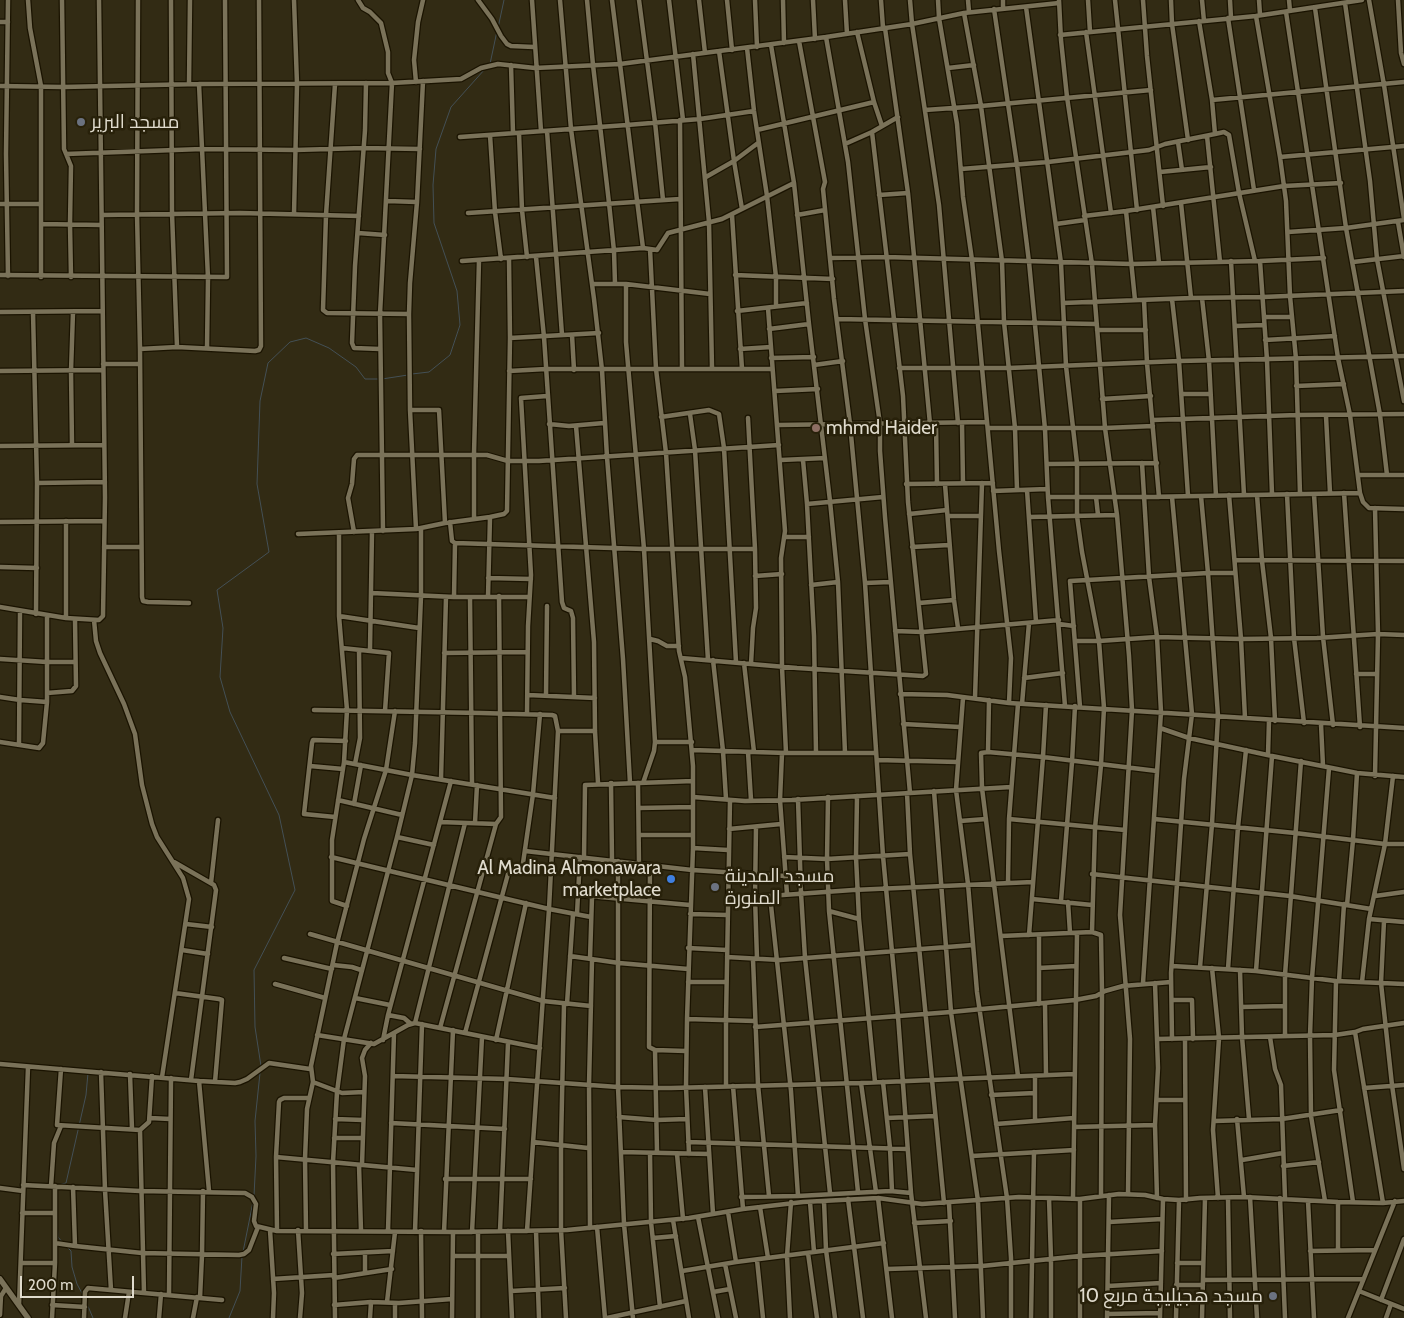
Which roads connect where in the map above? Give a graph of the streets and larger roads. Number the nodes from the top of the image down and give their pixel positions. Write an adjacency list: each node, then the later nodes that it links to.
1 (8, 0): 57 (street)
2 (28, 0): 106 (street)
3 (62, 0): 107 (street)
4 (99, 0): 101 (street)
5 (138, 0): 102 (street)
6 (171, 0): 94 (street)
7 (190, 0): 95 (street)
8 (225, 0): 97 (street)
9 (259, 0): 98 (street)
10 (294, 0): 99 (street)
11 (358, 0): 93 (street)
12 (423, 0): 90 (street)
13 (478, 0): 72 (street)
14 (532, 0): 72 (street)
15 (560, 0): 87 (street)
16 (587, 0): 85 (street)
17 (612, 0): 81 (street)
18 (639, 0): 80 (street)
19 (669, 0): 79 (street)
20 (699, 0): 77 (street)
21 (728, 0): 75 (street)
22 (755, 0): 73 (street)
23 (783, 0): 70 (street)
24 (813, 0): 68 (street)
25 (845, 0): 65 (street)
26 (881, 0): 61 (street)
27 (910, 0): 58 (street)
28 (938, 0): 53 (street)
29 (968, 0): 51 (street)
30 (1003, 0): 47 (street)
31 (1032, 0): 46 (street)
32 (1088, 0): 64 (street)
33 (1115, 0): 62 (street)
34 (1143, 0): 60 (street)
35 (1171, 0): 59 (street)
36 (1202, 0): 55 (street)
37 (1230, 0): 54 (street)
38 (1259, 0): 52 (street)
39 (1288, 0): 50 (street)
40 (1320, 0): 48 (street)
41 (1362, 0): 45 (street)
42 (1369, 0): 103 (street)
43 (1398, 0): 82 (street)
44 (1059, 1): 46 (street); 66 (street)
45 (1348, 2): 48 (street); 108 (street)
46 (1029, 6): 47 (street); 117 (street)
47 (1003, 8): 49 (street)
48 (1317, 8): 50 (street); 110 (street)
49 (994, 9): 51 (street); 120 (street)
50 (1288, 12): 52 (street); 112 (street)
51 (967, 13): 53 (street); 84 (street)
52 (1258, 15): 54 (street); 114 (street)
53 (939, 18): 58 (street); 88 (street)
54 (1230, 18): 55 (street); 116 (street)
55 (1201, 21): 59 (street); 118 (street)
56 (0, 22): 57 (street)
57 (8, 22): 105 (street)
58 (912, 24): 61 (street); 123 (street)
59 (1172, 24): 60 (street); 147 (street)
60 (1144, 27): 62 (street); 109 (street)
61 (884, 28): 63 (street); 128 (street)
62 (1117, 30): 64 (street); 111 (street)
63 (857, 32): 65 (street); 119 (street)
64 (1088, 32): 66 (street); 113 (street)
65 (847, 34): 67 (street)
66 (1060, 34): 115 (street)
67 (826, 37): 68 (street); 125 (street)
68 (815, 39): 69 (street)
69 (799, 41): 70 (street); 127 (street)
70 (784, 43): 71 (street)
71 (771, 45): 73 (street); 132 (street)
72 (534, 47): 86 (street)
73 (757, 47): 74 (street)
74 (747, 48): 75 (street); 124 (street)
75 (732, 50): 76 (street)
76 (719, 51): 77 (street); 126 (street)
77 (705, 53): 78 (street)
78 (693, 54): 79 (street); 129 (street)
79 (677, 57): 80 (street); 130 (street)
80 (647, 60): 81 (street); 131 (street)
81 (620, 64): 85 (street); 133 (street)
82 (1404, 64)
83 (511, 65): 86 (street); 89 (street); 142 (street)
84 (974, 65): 88 (street); 121 (street)
85 (593, 66): 87 (street); 134 (street)
86 (536, 68): 87 (street); 138 (street)
87 (566, 68): 136 (street)
88 (948, 68): 122 (street)
89 (423, 81): 90 (street); 157 (street)
90 (416, 82): 93 (street)
91 (1404, 82): 103 (street)
92 (366, 83): 93 (street); 100 (street); 154 (street)
93 (392, 83): 155 (street)
94 (171, 84): 95 (street); 102 (street); 158 (street)
95 (189, 84): 96 (street)
96 (200, 84): 97 (street); 159 (street)
97 (225, 84): 98 (street); 160 (street)
98 (260, 84): 99 (street); 161 (street)
99 (297, 84): 100 (street); 162 (street)
100 (334, 84): 153 (street)
101 (100, 85): 102 (street); 107 (street); 165 (street)
102 (137, 85): 164 (street)
103 (1384, 85): 108 (street); 152 (street)
104 (0, 86): 105 (street)
105 (8, 86): 106 (street); 169 (street)
106 (41, 86): 107 (street); 203 (street)
107 (63, 87): 170 (street)
108 (1357, 88): 110 (street); 163 (street)
109 (1151, 90): 111 (street); 156 (street)
110 (1328, 90): 112 (street); 167 (street)
111 (1125, 91): 113 (street); 166 (street)
112 (1298, 93): 114 (street); 171 (street)
113 (1095, 95): 115 (street); 172 (street)
114 (1269, 95): 116 (street); 173 (street)
115 (1067, 97): 117 (street); 174 (street)
116 (1241, 98): 118 (street); 188 (street)
117 (1038, 100): 120 (street); 176 (street)
118 (1212, 100): 143 (street)
119 (874, 102): 125 (street); 135 (street)
120 (1008, 103): 121 (street); 177 (street)
121 (981, 106): 122 (street); 178 (street)
122 (955, 108): 123 (street); 180 (street)
123 (925, 110): 259 (street)
124 (754, 111): 126 (street); 137 (street)
125 (839, 111): 127 (street); 150 (street)
126 (728, 115): 129 (street); 175 (street)
127 (812, 117): 132 (street); 210 (street)
128 (898, 117): 135 (street); 189 (street)
129 (700, 118): 130 (street); 183 (street)
130 (682, 120): 131 (street); 194 (street)
131 (656, 122): 133 (street); 195 (street)
132 (785, 124): 137 (street); 184 (street)
133 (627, 125): 134 (street); 197 (street)
134 (600, 126): 136 (street); 200 (street)
135 (882, 126): 141 (street)
136 (572, 129): 139 (street); 204 (street)
137 (757, 130): 149 (street)
138 (541, 131): 139 (street); 140 (street)
139 (547, 131): 206 (street)
140 (519, 132): 142 (street); 209 (street)
141 (872, 132): 150 (street); 191 (street)
142 (512, 133): 144 (street)
143 (1215, 134): 145 (street); 190 (street)
144 (490, 135): 146 (street); 213 (street)
145 (1207, 136): 147 (street); 179 (street)
146 (460, 137)
147 (1188, 140): 148 (street)
148 (1178, 142): 156 (street); 181 (street)
149 (758, 143): 175 (street); 192 (street)
150 (845, 144): 249 (street)
151 (1404, 146): 152 (street)
152 (1394, 147): 163 (street); 228 (street)
153 (332, 148): 154 (street); 162 (street); 224 (street)
154 (363, 148): 155 (street); 226 (street)
155 (390, 148): 157 (street); 196 (street)
156 (1157, 148): 166 (street); 182 (street)
157 (420, 149): 198 (street)
158 (172, 150): 159 (street); 164 (street); 214 (street)
159 (202, 150): 160 (street); 215 (street)
160 (225, 150): 161 (street); 216 (street)
161 (260, 150): 162 (street); 217 (street)
162 (295, 150): 222 (street)
163 (1366, 150): 167 (street); 235 (street)
164 (137, 151): 165 (street); 221 (street)
165 (102, 152): 170 (street); 220 (street)
166 (1130, 152): 172 (street); 211 (street)
167 (1337, 152): 171 (street); 185 (street)
168 (0, 154): 169 (street)
169 (6, 154): 202 (street)
170 (66, 154): 232 (street)
171 (1307, 154): 173 (street); 187 (street)
172 (1104, 155): 174 (street); 219 (street)
173 (1280, 157): 186 (street)
174 (1076, 158): 176 (street); 227 (street)
175 (734, 161): 183 (street); 208 (street)
176 (1048, 162): 177 (street); 233 (street)
177 (1017, 165): 178 (street); 266 (street)
178 (990, 167): 180 (street); 263 (street)
179 (1211, 167): 181 (street); 193 (street)
180 (961, 169): 260 (street)
181 (1182, 170): 182 (street)
182 (1160, 172): 205 (street)
183 (706, 177): 229 (street)
184 (794, 183): 192 (street); 223 (street)
185 (1341, 184): 187 (street); 236 (street)
186 (1284, 186): 187 (street); 188 (street); 239 (street)
187 (1312, 186): 238 (street)
188 (1254, 190): 190 (street)
189 (908, 192): 191 (street); 254 (street)
190 (1239, 193): 193 (street); 265 (street)
191 (879, 195): 250 (street)
192 (767, 196): 208 (street); 280 (street)
193 (1214, 197): 199 (street); 267 (street)
194 (680, 199): 195 (street); 237 (street)
195 (663, 200): 197 (street)
196 (387, 201): 198 (street); 241 (street)
197 (636, 201): 200 (street); 242 (street)
198 (417, 202): 316 (street)
199 (1181, 202): 205 (street); 271 (street)
200 (609, 203): 204 (street); 244 (street)
201 (0, 204): 202 (street)
202 (6, 204): 203 (street); 276 (street)
203 (42, 204): 231 (street)
204 (581, 206): 206 (street); 245 (street)
205 (1162, 206): 207 (street)
206 (552, 207): 209 (street); 246 (street)
207 (1153, 207): 211 (street); 270 (street)
208 (742, 209): 225 (street)
209 (522, 210): 213 (street); 247 (street)
210 (825, 210): 223 (street); 253 (street)
211 (1137, 210): 212 (street)
212 (1126, 211): 219 (street); 273 (street)
213 (495, 212): 218 (street); 256 (street)
214 (172, 213): 215 (street); 221 (street); 282 (street)
215 (205, 213): 216 (street); 283 (street)
216 (225, 213): 217 (street); 283 (street)
217 (260, 213): 222 (street); 344 (street)
218 (468, 213)
219 (1111, 213): 227 (street)
220 (102, 214): 221 (street); 234 (street)
221 (137, 214): 281 (street)
222 (294, 214): 224 (street)
223 (797, 214): 284 (street)
224 (326, 215): 226 (street); 314 (street)
225 (732, 215): 229 (street); 275 (street)
226 (359, 216): 240 (street)
227 (1085, 218): 233 (street); 272 (street)
228 (1404, 220): 230 (street)
229 (709, 222): 237 (street); 294 (street)
230 (1398, 222): 235 (street); 251 (street)
231 (41, 224): 232 (street); 277 (street)
232 (70, 224): 234 (street); 278 (street)
233 (1056, 224): 269 (street)
234 (101, 225): 279 (street)
235 (1374, 225): 236 (street); 257 (street)
236 (1346, 228): 238 (street); 268 (street)
237 (680, 229): 243 (street); 290 (street)
238 (1320, 230): 239 (street); 255 (street)
239 (1288, 232): 261 (street)
240 (358, 233): 241 (street); 314 (street)
241 (384, 235): 315 (street)
242 (643, 248): 243 (street); 244 (street)
243 (650, 249): 289 (street)
244 (614, 251): 245 (street); 287 (street)
245 (587, 253): 246 (street); 286 (street)
246 (557, 255): 248 (street); 336 (street)
247 (527, 257): 248 (street); 252 (street)
248 (536, 257): 338 (street)
249 (858, 257): 250 (street); 253 (street); 320 (street)
250 (886, 257): 254 (street); 321 (street)
251 (1404, 257): 257 (street)
252 (509, 258): 256 (street); 339 (street)
253 (830, 258): 285 (street)
254 (914, 258): 259 (street); 322 (street)
255 (1324, 258): 261 (street); 295 (street)
256 (502, 259): 258 (street)
257 (1377, 259): 268 (street); 292 (street)
258 (479, 260): 262 (street); 440 (street)
259 (943, 260): 260 (street); 323 (street)
260 (972, 260): 263 (street); 324 (street)
261 (1290, 260): 265 (street); 296 (street)
262 (462, 261)
263 (1002, 261): 266 (street); 325 (street)
264 (1232, 261): 265 (street); 267 (street); 300 (street)
265 (1257, 261): 297 (street)
266 (1028, 262): 269 (street); 326 (street)
267 (1220, 262): 271 (street)
268 (1352, 262): 293 (street)
269 (1061, 263): 272 (street); 306 (street)
270 (1159, 263): 271 (street); 273 (street)
271 (1187, 263): 298 (street)
272 (1092, 264): 273 (street); 304 (street)
273 (1132, 264): 302 (street)
274 (0, 275): 276 (street)
275 (734, 275): 280 (street); 310 (street)
276 (8, 276): 277 (street)
277 (41, 277): 278 (street)
278 (71, 277): 279 (street)
279 (102, 277): 281 (street); 309 (street)
280 (776, 277): 284 (street); 307 (street)
281 (138, 278): 282 (street); 345 (street)
282 (174, 278): 283 (street); 342 (street)
283 (208, 278): 344 (street)
284 (804, 278): 285 (street); 305 (street)
285 (833, 278): 319 (street)
286 (592, 284): 287 (street); 334 (street)
287 (615, 284): 288 (street)
288 (626, 284): 289 (street); 382 (street)
289 (651, 287): 290 (street); 375 (street)
290 (680, 291): 294 (street); 367 (street)
291 (1404, 291): 292 (street)
292 (1383, 292): 293 (street); 348 (street)
293 (1357, 293): 295 (street); 351 (street)
294 (710, 294): 368 (street)
295 (1329, 294): 296 (street); 337 (street)
296 (1290, 296): 297 (street); 318 (street)
297 (1263, 297): 300 (street); 317 (street)
298 (1191, 298): 299 (street); 301 (street)
299 (1202, 298): 300 (street); 358 (street)
300 (1234, 298): 330 (street)
301 (1172, 299): 303 (street); 359 (street)
302 (1136, 300): 303 (street); 304 (street)
303 (1144, 300): 333 (street)
304 (1095, 301): 306 (street); 331 (street)
305 (807, 302): 307 (street); 327 (street)
306 (1063, 303): 328 (street)
307 (776, 306): 308 (street)
308 (768, 308): 310 (street); 332 (street)
309 (102, 311): 313 (street); 361 (street)
310 (737, 311): 347 (street)
311 (0, 312): 312 (street)
312 (34, 312): 313 (street); 384 (street)
313 (73, 312): 378 (street)
314 (354, 313): 315 (street); 346 (street)
315 (380, 314): 316 (street); 346 (street)
316 (409, 314): 398 (street)
317 (1264, 317): 318 (street); 329 (street)
318 (1292, 317): 340 (street)
319 (837, 319): 320 (street); 357 (street)
320 (865, 319): 321 (street); 416 (street)
321 (893, 319): 322 (street); 369 (street)
322 (920, 320): 323 (street); 370 (street)
323 (948, 320): 324 (street); 371 (street)
324 (976, 322): 325 (street); 372 (street)
325 (1004, 322): 326 (street); 373 (street)
326 (1034, 323): 328 (street); 366 (street)
327 (809, 324): 332 (street); 350 (street)
328 (1064, 324): 331 (street); 365 (street)
329 (1264, 325): 330 (street); 341 (street)
330 (1235, 326): 355 (street)
331 (1096, 327): 333 (street); 363 (street)
332 (769, 329): 343 (street)
333 (1146, 330): 360 (street)
334 (599, 333): 335 (street); 381 (street)
335 (572, 335): 336 (street); 380 (street)
336 (562, 336): 338 (street)
337 (1335, 336): 340 (street); 353 (street)
338 (544, 337): 339 (street); 374 (street)
339 (510, 338): 385 (street)
340 (1294, 339): 341 (street); 354 (street)
341 (1265, 340): 356 (street)
342 (177, 347): 344 (street); 345 (street)
343 (771, 347): 347 (street); 352 (street)
344 (207, 348)
345 (140, 349): 362 (street)
346 (380, 349): 437 (street)
347 (740, 349): 376 (street)
348 (1395, 356): 349 (street); 351 (street); 397 (street)
349 (1404, 356)
350 (814, 357): 352 (street); 364 (street)
351 (1369, 357): 353 (street); 403 (street)
352 (771, 358): 377 (street)
353 (1338, 358): 354 (street); 386 (street)
354 (1296, 359): 356 (street); 387 (street)
355 (1237, 360): 356 (street); 358 (street); 407 (street)
356 (1266, 360): 404 (street)
357 (843, 361): 364 (street); 415 (street)
358 (1209, 361): 359 (street); 391 (street)
359 (1179, 362): 360 (street); 390 (street)
360 (1147, 363): 363 (street); 393 (street)
361 (103, 364): 362 (street); 379 (street)
362 (140, 364): 522 (street)
363 (1100, 364): 365 (street); 396 (street)
364 (814, 365): 388 (street)
365 (1066, 366): 366 (street); 427 (street)
366 (1038, 367): 373 (street); 426 (street)
367 (682, 368): 368 (street); 375 (street)
368 (712, 368): 376 (street)
369 (899, 368): 370 (street); 417 (street)
370 (925, 368): 371 (street); 418 (street)
371 (952, 368): 372 (street); 412 (street)
372 (982, 368): 373 (street); 422 (street)
373 (1009, 368): 424 (street)
374 (546, 369): 380 (street); 385 (street); 392 (street)
375 (656, 369): 382 (street); 406 (street)
376 (742, 369): 377 (street)
377 (772, 369): 389 (street)
378 (71, 370): 379 (street); 384 (street); 428 (street)
379 (103, 370): 429 (street)
380 (574, 370): 381 (street)
381 (602, 370): 382 (street); 411 (street)
382 (628, 370): 441 (street)
383 (0, 371): 384 (street)
384 (34, 371): 432 (street)
385 (509, 371): 394 (street)
386 (1344, 384): 387 (street); 402 (street)
387 (1296, 386): 401 (street)
388 (818, 389): 389 (street); 421 (street)
389 (775, 391): 420 (street)
390 (1181, 394): 391 (street); 409 (street)
391 (1210, 394): 410 (street)
392 (547, 396): 395 (street); 414 (street)
393 (1151, 396): 396 (street); 413 (street)
394 (509, 398): 395 (street); 448 (street)
395 (521, 398): 449 (street)
396 (1102, 399): 425 (street)
397 (1404, 400)
398 (410, 410): 438 (street); 439 (street)
399 (690, 414): 406 (street); 434 (street); 435 (street)
400 (1404, 414): 403 (street)
401 (1297, 415): 404 (street); 405 (street); 475 (street)
402 (1350, 415): 403 (street); 405 (street); 455 (street)
403 (1380, 415): 456 (street)
404 (1269, 416): 407 (street); 473 (street)
405 (1326, 416): 470 (street)
406 (661, 417): 436 (street)
407 (1239, 417): 410 (street); 478 (street)
408 (748, 418): 433 (street)
409 (1182, 418): 410 (street); 413 (street); 480 (street)
410 (1211, 418): 482 (street)
411 (604, 423): 423 (street); 442 (street)
412 (960, 423): 419 (street); 422 (street); 460 (street)
413 (1153, 423): 425 (street); 453 (street)
414 (549, 424): 423 (street); 445 (street)
415 (850, 424): 416 (street); 421 (street); 491 (street)
416 (880, 424): 417 (street); 483 (street)
417 (904, 424): 418 (street); 463 (street)
418 (930, 424): 419 (street)
419 (936, 424): 464 (street)
420 (778, 425): 421 (street); 430 (street)
421 (821, 425): 443 (street)
422 (987, 425): 424 (street); 462 (street)
423 (576, 426): 444 (street)
424 (1015, 428): 426 (street); 467 (street)
425 (1105, 428): 427 (street); 451 (street)
426 (1045, 429): 427 (street); 454 (street)
427 (1074, 429): 450 (street)
428 (72, 445): 429 (street); 432 (street)
429 (104, 445): 458 (street)
430 (780, 445): 433 (street); 446 (street)
431 (0, 446): 432 (street)
432 (36, 446): 459 (street)
433 (751, 447): 434 (street); 533 (street)
434 (724, 448): 435 (street); 532 (street)
435 (695, 450): 436 (street); 531 (street)
436 (666, 453): 441 (street); 530 (street)
437 (382, 454): 438 (street); 512 (street); 513 (street)
438 (412, 454): 439 (street); 511 (street)
439 (441, 454): 440 (street); 510 (street)
440 (474, 454): 448 (street); 505 (street)
441 (637, 455): 442 (street); 529 (street)
442 (607, 457): 444 (street); 528 (street)
443 (825, 458): 447 (street); 492 (street)
444 (579, 459): 445 (street); 527 (street)
445 (552, 460): 449 (street); 525 (street)
446 (781, 460): 447 (street); 517 (street)
447 (803, 460): 493 (street)
448 (508, 461): 449 (street); 503 (street)
449 (524, 461): 523 (street)
450 (1077, 463): 451 (street); 454 (street); 485 (street)
451 (1110, 463): 452 (street); 487 (street)
452 (1142, 463): 453 (street); 488 (street)
453 (1156, 463): 489 (street)
454 (1047, 464): 466 (street)
455 (1358, 475): 456 (street); 472 (street)
456 (1387, 475): 457 (street)
457 (1404, 475)
458 (104, 482): 459 (street); 508 (street)
459 (37, 483): 507 (street)
460 (963, 483): 461 (street); 465 (street)
461 (982, 483): 462 (street); 500 (street)
462 (992, 483): 469 (street)
463 (906, 484): 464 (street); 497 (street)
464 (938, 484): 465 (street)
465 (945, 484): 496 (street)
466 (1048, 489): 468 (street); 484 (street)
467 (1017, 490): 468 (street); 469 (street)
468 (1027, 490): 504 (street)
469 (993, 491): 582 (street)
470 (1330, 493): 471 (street); 476 (street)
471 (1344, 493): 472 (street); 538 (street)
472 (1360, 493): 494 (street)
473 (1272, 494): 474 (street); 479 (street)
474 (1287, 494): 475 (street); 536 (street)
475 (1300, 494): 476 (street)
476 (1314, 494): 537 (street)
477 (1229, 495): 478 (street); 482 (street); 534 (street)
478 (1244, 495): 479 (street)
479 (1257, 495): 540 (street)
480 (1188, 496): 481 (street); 490 (street)
481 (1200, 496): 482 (street); 543 (street)
482 (1216, 496)
483 (883, 497): 491 (street); 554 (street)
484 (1048, 497): 485 (street); 501 (street)
485 (1076, 497): 486 (street); 502 (street)
486 (1096, 497): 487 (street); 498 (street)
487 (1115, 497): 488 (street); 499 (street)
488 (1146, 497): 489 (street); 548 (street)
489 (1159, 497): 490 (street)
490 (1172, 497): 546 (street)
491 (857, 500): 492 (street); 555 (street)
492 (830, 501): 493 (street); 553 (street)
493 (807, 504): 518 (street)
494 (1375, 508): 495 (street); 535 (street)
495 (1404, 509)
496 (947, 513): 497 (street); 500 (street); 521 (street)
497 (909, 514): 526 (street)
498 (1098, 515): 499 (street); 502 (street)
499 (1117, 515): 551 (street)
500 (981, 516): 584 (street)
501 (1049, 516): 502 (street); 504 (street); 580 (street)
502 (1077, 516): 552 (street)
503 (490, 517): 505 (street); 520 (street)
504 (1028, 517): 579 (street)
505 (474, 519): 510 (street)
506 (66, 520): 507 (street); 508 (street); 575 (street)
507 (37, 521): 509 (street); 542 (street)
508 (104, 521): 524 (street)
509 (0, 522)
510 (448, 522): 511 (street); 519 (street)
511 (418, 528): 512 (street); 558 (street)
512 (384, 531): 514 (street)
513 (354, 532): 514 (street); 515 (street)
514 (372, 532): 557 (street)
515 (339, 533): 516 (street); 574 (street)
516 (298, 534)
517 (784, 537): 518 (street); 545 (street)
518 (809, 537): 556 (street)
519 (455, 543): 520 (street); 561 (street)
520 (490, 544): 523 (street); 549 (street)
521 (949, 545): 526 (street); 565 (street)
522 (141, 546): 524 (street); 566 (street)
523 (530, 546): 525 (street); 550 (street)
524 (104, 547): 577 (street)
525 (557, 547): 527 (street); 634 (street)
526 (912, 547): 567 (street)
527 (587, 548): 528 (street); 635 (street)
528 (615, 548): 529 (street); 722 (street)
529 (644, 549): 530 (street); 598 (street)
530 (672, 549): 531 (street); 603 (street)
531 (701, 549): 532 (street); 613 (street)
532 (730, 549): 533 (street); 617 (street)
533 (755, 549): 547 (street)
534 (1235, 560): 540 (street); 544 (street)
535 (1377, 560): 538 (street); 539 (street); 589 (street)
536 (1290, 561): 537 (street); 540 (street); 597 (street)
537 (1319, 561): 538 (street); 593 (street)
538 (1347, 561): 591 (street)
539 (1404, 561)
540 (1262, 562): 596 (street)
541 (0, 568): 542 (street)
542 (37, 568): 572 (street)
543 (1208, 573): 544 (street); 546 (street); 595 (street)
544 (1235, 573): 600 (street)
545 (782, 574): 547 (street); 620 (street)
546 (1178, 575): 548 (street); 594 (street)
547 (755, 576): 619 (street)
548 (1150, 577): 551 (street); 592 (street)
549 (488, 578): 550 (street); 563 (street)
550 (531, 579): 564 (street)
551 (1122, 579): 552 (street); 599 (street)
552 (1088, 581): 583 (street); 602 (street)
553 (838, 582): 556 (street); 622 (street)
554 (890, 582): 555 (street); 587 (street)
555 (865, 583): 623 (street)
556 (811, 585): 621 (street)
557 (372, 593): 558 (street); 578 (street)
558 (421, 596): 560 (street); 585 (street)
559 (499, 596): 563 (street); 564 (street); 608 (street)
560 (446, 597): 561 (street); 610 (street)
561 (454, 597): 562 (street)
562 (470, 597): 563 (street); 607 (street)
563 (488, 597)
564 (529, 597): 609 (street)
565 (954, 600): 567 (street); 586 (street)
566 (189, 603)
567 (919, 603): 588 (street)
568 (547, 606): 632 (street)
569 (0, 608): 570 (street); 571 (street)
570 (20, 611): 572 (street); 614 (street)
571 (0, 612)
572 (36, 614): 573 (street)
573 (47, 616): 575 (street); 615 (street)
574 (339, 616): 578 (street); 604 (street)
575 (66, 618): 576 (street)
576 (75, 619): 577 (street); 616 (street)
577 (94, 620): 791 (street)
578 (371, 621): 585 (street); 606 (street)
579 (1036, 622): 580 (street); 581 (street)
580 (1059, 622): 583 (street); 624 (street)
581 (1029, 623): 582 (street); 628 (street)
582 (1007, 625): 584 (street); 641 (street)
583 (1074, 626): 601 (street)
584 (978, 627): 586 (street); 637 (street)
585 (419, 628): 653 (street)
586 (958, 628): 588 (street)
587 (896, 631): 588 (street); 627 (street)
588 (923, 632): 627 (street)
589 (1378, 634): 590 (street); 591 (street); 626 (street)
590 (1404, 635)
591 (1352, 636): 593 (street); 625 (street)
592 (1156, 637): 594 (street); 599 (street); 656 (street)
593 (1323, 637): 597 (street); 668 (street)
594 (1185, 638): 595 (street); 660 (street)
595 (1213, 638): 600 (street); 661 (street)
596 (1271, 638): 597 (street); 600 (street); 664 (street)
597 (1294, 638): 665 (street)
598 (650, 639): 603 (street); 679 (street)
599 (1128, 639): 602 (street); 649 (street)
600 (1241, 639): 662 (street)
601 (1075, 641): 602 (street); 645 (street)
602 (1099, 641): 646 (street)
603 (679, 646): 611 (street)
604 (342, 648): 605 (street); 648 (street)
605 (359, 650): 606 (street); 650 (street)
606 (370, 650): 651 (street)
607 (472, 652): 608 (street); 610 (street); 655 (street)
608 (499, 652): 609 (street); 657 (street)
609 (528, 652): 631 (street)
610 (444, 653): 654 (street)
611 (681, 658): 613 (street); 680 (street)
612 (0, 659): 614 (street)
613 (710, 660): 617 (street); 685 (street)
614 (19, 661): 615 (street); 638 (street)
615 (47, 662): 616 (street); 629 (street)
616 (76, 662): 629 (street)
617 (736, 662): 618 (street)
618 (744, 663): 619 (street); 687 (street)
619 (751, 664): 620 (street)
620 (782, 667): 621 (street); 689 (street)
621 (814, 669): 622 (street); 690 (street)
622 (842, 671): 623 (street); 691 (street)
623 (872, 672): 627 (street); 692 (street)
624 (1063, 673): 628 (street); 644 (street)
625 (1356, 674): 626 (street); 670 (street)
626 (1377, 674): 672 (street)
627 (899, 675): 630 (street)
628 (1024, 678): 642 (street)
629 (47, 693): 640 (street)
630 (900, 694): 636 (street); 666 (street)
631 (528, 695): 632 (street); 658 (street)
632 (546, 696): 634 (street)
633 (0, 697): 638 (street)
634 (574, 697): 635 (street)
635 (596, 698): 675 (street)
636 (963, 698): 637 (street); 669 (street)
637 (975, 698): 639 (street)
638 (20, 700): 640 (street); 682 (street)
639 (989, 700): 641 (street); 688 (street)
640 (47, 702): 682 (street)
641 (1009, 703): 642 (street)
642 (1020, 704): 643 (street); 693 (street)
643 (1046, 705): 644 (street); 695 (street)
644 (1065, 706): 645 (street)
645 (1077, 706): 646 (street); 701 (street)
646 (1104, 708): 649 (street); 704 (street)
647 (314, 710): 648 (street)
648 (347, 710): 650 (street); 677 (street)
649 (1132, 710): 656 (street); 707 (street)
650 (359, 711): 651 (street); 702 (street)
651 (385, 711): 652 (street)
652 (395, 711): 653 (street); 710 (street)
653 (416, 711): 654 (street); 713 (street)
654 (443, 712): 655 (street); 717 (street)
655 (470, 712): 657 (street); 724 (street)
656 (1161, 712): 660 (street); 671 (street)
657 (499, 713): 658 (street); 727 (street)
658 (527, 714): 659 (street)
659 (540, 714): 674 (street); 731 (street)
660 (1192, 714): 661 (street); 676 (street)
661 (1218, 716): 662 (street); 681 (street)
662 (1245, 718): 663 (street)
663 (1269, 720): 664 (street); 694 (street)
664 (1275, 721): 665 (street)
665 (1304, 723): 667 (street)
666 (903, 724): 669 (street); 697 (street)
667 (1321, 724): 668 (street); 706 (street)
668 (1334, 725): 670 (street)
669 (960, 727): 700 (street)
670 (1360, 727): 672 (street)
671 (1160, 728): 676 (street); 711 (street)
672 (1376, 728): 673 (street); 714 (street)
673 (1404, 728)
674 (558, 730): 675 (street); 736 (street)
675 (595, 731): 720 (street)
676 (1189, 738): 681 (street); 753 (street)
677 (346, 741): 699 (street); 705 (street)
678 (0, 742): 682 (street)
679 (655, 742): 680 (street); 723 (street)
680 (692, 742): 683 (street)
681 (1217, 743): 684 (street); 760 (street)
682 (19, 745)
683 (692, 750): 685 (street); 719 (street)
684 (1246, 750): 694 (street); 763 (street)
685 (724, 751): 686 (street); 739 (street)
686 (748, 752): 687 (street); 740 (street)
687 (754, 752): 689 (street)
688 (988, 752): 693 (street); 726 (street)
689 (784, 753): 690 (street); 741 (street)
690 (816, 753): 691 (street)
691 (845, 753): 692 (street)
692 (876, 753): 696 (street)
693 (1014, 755): 695 (street); 725 (street)
694 (1270, 756): 698 (street); 767 (street)
695 (1043, 757): 701 (street); 755 (street)
696 (877, 760): 697 (street); 732 (street)
697 (906, 760): 700 (street); 730 (street)
698 (1301, 761): 706 (street); 768 (street)
699 (344, 762): 702 (street); 709 (street)
700 (958, 762): 728 (street)
701 (1072, 762): 704 (street); 761 (street)
702 (355, 764): 703 (street)
703 (361, 765): 710 (street); 742 (street)
704 (1101, 765): 707 (street); 765 (street)
705 (310, 766): 709 (street); 747 (street)
706 (1323, 766): 708 (street)
707 (1129, 768): 711 (street); 766 (street)
708 (1329, 768): 712 (street); 771 (street)
709 (343, 769): 738 (street)
710 (386, 770): 713 (street); 745 (street)
711 (1157, 771): 748 (street)
712 (1357, 773): 714 (street); 773 (street)
713 (412, 775): 717 (street); 746 (street)
714 (1375, 776): 715 (street)
715 (1393, 776): 716 (street); 774 (street)
716 (1404, 777)
717 (441, 780): 718 (street)
718 (452, 781): 724 (street); 754 (street)
719 (693, 781): 723 (street); 734 (street)
720 (598, 783): 721 (street); 784 (street)
721 (611, 783): 722 (street); 789 (street)
722 (630, 783): 723 (street)
723 (641, 783): 744 (street)
724 (475, 785): 727 (street); 757 (street)
725 (1011, 787): 726 (street); 750 (street)
726 (982, 788): 728 (street); 749 (street)
727 (502, 789): 731 (street); 758 (street)
728 (956, 790): 729 (street); 752 (street)
729 (934, 792): 730 (street); 811 (street)
730 (908, 793): 732 (street); 781 (street)
731 (532, 794): 736 (street); 779 (street)
732 (880, 794): 733 (street); 782 (street)
733 (856, 796): 735 (street); 786 (street)
734 (693, 797): 739 (street); 743 (street)
735 (828, 797): 737 (street); 788 (street)
736 (555, 798): 780 (street)
737 (798, 799): 741 (street); 787 (street)
738 (338, 800): 742 (street); 747 (street)
739 (728, 800): 740 (street); 764 (street)
740 (751, 800): 741 (street)
741 (780, 800): 759 (street)
742 (354, 804): 745 (street)
743 (693, 807): 744 (street); 770 (street)
744 (639, 808): 769 (street)
745 (374, 809): 746 (street); 792 (street)
746 (402, 815): 772 (street)
747 (335, 817): 783 (street)
748 (1154, 818): 753 (street); 803 (street)
749 (986, 819): 752 (street); 807 (street)
750 (1009, 819): 755 (street); 804 (street)
751 (218, 820): 806 (street)
752 (960, 821): 809 (street)
753 (1181, 821): 760 (street); 808 (street)
754 (440, 822): 756 (street); 776 (street)
755 (1038, 822): 761 (street); 805 (street)
756 (465, 823): 757 (street); 810 (street)
757 (476, 823): 758 (street)
758 (496, 824): 817 (street)
759 (781, 824): 762 (street); 785 (street)
760 (1212, 824): 763 (street); 812 (street)
761 (1067, 825): 765 (street); 833 (street)
762 (756, 826): 764 (street); 799 (street)
763 (1238, 827): 767 (street); 815 (street)
764 (729, 828): 778 (street)
765 (1095, 828): 766 (street); 798 (street)
766 (1125, 830): 801 (street)
767 (1266, 830): 768 (street); 821 (street)
768 (1295, 833): 771 (street); 825 (street)
769 (640, 835): 770 (street); 793 (street)
770 (693, 835): 777 (street)
771 (1324, 836): 773 (street); 832 (street)
772 (397, 837): 776 (street); 795 (street)
773 (1353, 840): 774 (street); 838 (street)
774 (1384, 844): 775 (street); 826 (street)
775 (1404, 844)
776 (434, 845): 802 (street)
777 (693, 848): 778 (street); 796 (street)
778 (728, 850): 797 (street)
779 (524, 851): 780 (street); 829 (street)
780 (552, 854): 784 (street); 841 (street)
781 (910, 854): 782 (street); 813 (street)
782 (883, 856): 786 (street); 814 (street)
783 (332, 857): 792 (street); 840 (street)
784 (582, 857): 789 (street); 823 (street)
785 (784, 857): 787 (street); 800 (street)
786 (856, 857): 788 (street); 816 (street)
787 (800, 858): 788 (street); 820 (street)
788 (827, 859): 818 (street)
789 (612, 860): 790 (street)
790 (618, 861): 793 (street); 831 (street)
791 (173, 862): 806 (street); 852 (street)
792 (358, 863): 795 (street); 840 (street)
793 (639, 864): 794 (street)
794 (650, 865): 796 (street); 836 (street)
795 (388, 870): 802 (street); 868 (street)
796 (692, 870): 797 (street); 839 (street)
797 (728, 872): 799 (street); 846 (street)
798 (1092, 874): 801 (street); 837 (street)
799 (755, 875): 800 (street); 828 (street)
800 (785, 876): 822 (street)
801 (1122, 877): 803 (street); 909 (street)
802 (425, 879): 810 (street); 880 (street)
803 (1149, 880): 808 (street); 904 (street)
804 (1008, 882): 805 (street); 807 (street)
805 (1033, 882): 830 (street)
806 (210, 883): 853 (street)
807 (994, 883): 809 (street); 860 (street)
808 (1178, 883): 812 (street); 884 (street)
809 (968, 884): 811 (street); 862 (street)
810 (450, 885): 817 (street); 887 (street)
811 (940, 886): 813 (street); 863 (street)
812 (1206, 886): 815 (street); 886 (street)
813 (914, 887): 814 (street); 865 (street)
814 (887, 889): 816 (street); 869 (street)
815 (1234, 889): 821 (street); 891 (street)
816 (857, 890): 818 (street); 848 (street)
817 (478, 891): 829 (street); 896 (street)
818 (828, 892): 820 (street); 843 (street)
819 (1404, 892): 826 (street)
820 (801, 893): 822 (street); 876 (street)
821 (1262, 893): 825 (street); 894 (street)
822 (787, 894): 824 (street)
823 (578, 895): 827 (street); 844 (street)
824 (770, 896): 828 (street); 879 (street)
825 (1290, 896): 832 (street); 895 (street)
826 (1375, 896): 842 (street)
827 (592, 897): 831 (street); 847 (street)
828 (755, 897): 878 (street)
829 (502, 898): 835 (street); 903 (street)
830 (1032, 899): 833 (street); 858 (street)
831 (618, 900): 836 (street); 881 (street)
832 (1318, 900): 838 (street); 897 (street)
833 (1061, 901): 834 (street)
834 (1068, 902): 837 (street); 855 (street)
835 (526, 903): 841 (street); 910 (street)
836 (650, 903): 839 (street); 882 (street)
837 (1092, 904): 854 (street)
838 (1345, 904): 842 (street); 898 (street)
839 (690, 905): 845 (street)
840 (348, 906): 861 (street)
841 (549, 909): 844 (street); 918 (street)
842 (1371, 909): 849 (street)
843 (829, 911): 848 (street); 873 (street)
844 (575, 914): 847 (street); 872 (street)
845 (690, 914): 846 (street); 864 (street)
846 (727, 915): 867 (street)
847 (592, 917): 877 (street)
848 (859, 919): 870 (street)
849 (1369, 919): 850 (street); 902 (street)
850 (1384, 921): 851 (street); 906 (street)
851 (1404, 922)
852 (186, 924): 853 (street); 866 (street)
853 (212, 927): 871 (street)
854 (1092, 932): 856 (street); 911 (street)
855 (1070, 933): 856 (street); 859 (street)
856 (1076, 933): 883 (street)
857 (310, 934): 861 (street)
858 (1030, 935): 859 (street); 860 (street)
859 (1039, 935): 888 (street)
860 (1001, 936): 923 (street)
861 (337, 943): 868 (street); 885 (street)
862 (973, 944): 863 (street); 926 (street)
863 (946, 947): 865 (street); 927 (street)
864 (688, 948): 867 (street); 890 (street)
865 (920, 948): 869 (street); 928 (street)
866 (182, 950): 871 (street); 912 (street)
867 (727, 950): 874 (street)
868 (366, 951): 880 (street); 892 (street)
869 (893, 951): 870 (street); 930 (street)
870 (862, 953): 873 (street); 931 (street)
871 (208, 954): 913 (street)
872 (570, 956): 877 (street); 920 (street)
873 (833, 956): 876 (street); 935 (street)
874 (727, 957): 878 (street); 900 (street)
875 (284, 958): 885 (street)
876 (805, 958): 879 (street); 937 (street)
877 (591, 959): 881 (street); 922 (street)
878 (755, 959): 879 (street); 934 (street)
879 (777, 960): 940 (street)
880 (402, 961): 887 (street); 921 (street)
881 (619, 963): 882 (street); 1008 (street)
882 (649, 966): 890 (street); 966 (street)
883 (1076, 966): 888 (street); 916 (street)
884 (1172, 966): 886 (street); 901 (street)
885 (332, 967): 892 (street); 914 (street)
886 (1200, 967): 889 (street)
887 (428, 968): 896 (street); 936 (street)
888 (1039, 968): 919 (street)
889 (1212, 968): 891 (street); 955 (street)
890 (688, 969): 899 (street)
891 (1228, 969): 893 (street)
892 (361, 970): 915 (street)
893 (1240, 970): 894 (street); 925 (street)
894 (1256, 971): 895 (street)
895 (1285, 975): 897 (street); 924 (street)
896 (454, 976): 903 (street); 943 (street)
897 (1312, 978): 898 (street); 951 (street)
898 (1337, 981): 902 (street); 949 (street)
899 (688, 982): 900 (street); 932 (street)
900 (726, 982): 933 (street)
901 (1171, 982): 905 (street); 917 (street)
902 (1362, 982): 906 (street)
903 (480, 983): 910 (street); 947 (street)
904 (1143, 983): 905 (street); 909 (street)
905 (1155, 983): 957 (street)
906 (1381, 983): 908 (street); 941 (street)
907 (275, 984): 914 (street)
908 (1404, 984)
909 (1126, 985): 911 (street); 1041 (street)
910 (507, 991): 918 (street); 962 (street)
911 (1102, 992): 916 (street); 1046 (street)
912 (175, 993): 913 (street); 980 (street)
913 (202, 997): 987 (street); 992 (street)
914 (325, 998): 948 (street)
915 (354, 998): 921 (street); 956 (street)
916 (1075, 1000): 919 (street); 974 (street)
917 (1172, 1000): 958 (street); 960 (street)
918 (543, 1001): 920 (street); 965 (street)
919 (1042, 1003): 923 (street); 975 (street)
920 (565, 1004): 922 (street); 997 (street)
921 (390, 1006): 929 (street)
922 (591, 1006): 1001 (street)
923 (1009, 1006): 926 (street); 978 (street)
924 (1284, 1006): 925 (street); 950 (street)
925 (1241, 1007): 953 (street)
926 (979, 1009): 927 (street); 984 (street)
927 (951, 1012): 928 (street); 986 (street)
928 (926, 1013): 930 (street); 989 (street)
929 (388, 1014): 936 (street); 961 (street)
930 (898, 1016): 931 (street); 996 (street)
931 (869, 1018): 935 (street); 994 (street)
932 (686, 1019): 933 (street); 967 (street)
933 (726, 1020): 934 (street); 1005 (street)
934 (755, 1021): 942 (street)
935 (840, 1021): 937 (street); 1000 (street)
936 (413, 1023): 939 (street); 946 (street)
937 (811, 1023): 940 (street); 999 (street)
938 (1404, 1023): 941 (street)
939 (422, 1024): 943 (street); 981 (street)
940 (784, 1025): 942 (street); 1003 (street)
941 (1385, 1025): 945 (street); 1007 (street)
942 (755, 1026): 1002 (street)
943 (440, 1028): 944 (street)
944 (453, 1030): 947 (street); 983 (street)
945 (1355, 1032): 949 (street); 1012 (street)
946 (394, 1033): 961 (street); 977 (street)
947 (465, 1033): 952 (street)
948 (317, 1035): 956 (street); 971 (street)
949 (1335, 1035): 951 (street); 1020 (street)
950 (1285, 1036): 951 (street); 954 (street)
951 (1310, 1036): 1022 (street)
952 (482, 1037): 962 (street); 988 (street)
953 (1242, 1037): 954 (street); 955 (street); 1032 (street)
954 (1270, 1037): 1035 (street)
955 (1219, 1038): 960 (street); 1037 (street)
956 (344, 1039): 963 (street); 1013 (street)
957 (1157, 1039): 958 (street); 1018 (street)
958 (1172, 1039): 959 (street)
959 (1185, 1039): 960 (street); 1019 (street)
960 (1193, 1039)
961 (383, 1040): 963 (street)
962 (496, 1040): 964 (street)
963 (371, 1043): 1014 (street)
964 (508, 1043): 965 (street); 985 (street)
965 (540, 1048): 991 (street)
966 (655, 1050): 967 (street); 1011 (street)
967 (686, 1052): 1009 (street)
968 (0, 1064): 969 (street)
969 (28, 1066): 970 (street); 1096 (street)
970 (61, 1069): 972 (street); 1043 (street)
971 (310, 1069): 992 (street); 993 (street)
972 (101, 1072): 973 (street); 1047 (street)
973 (130, 1074): 976 (street); 1049 (street)
974 (1074, 1074): 975 (street); 1028 (street)
975 (1046, 1075): 979 (street)
976 (152, 1076): 980 (street); 1025 (street)
977 (393, 1076): 981 (street); 1038 (street)
978 (1018, 1076): 979 (street); 984 (street)
979 (1035, 1076): 1015 (street)
980 (162, 1077): 982 (street)
981 (420, 1077): 983 (street); 1039 (street)
982 (171, 1078): 987 (street); 1026 (street)
983 (450, 1078): 988 (street); 1044 (street)
984 (989, 1078): 986 (street); 1016 (street)
985 (507, 1079): 988 (street); 991 (street); 1050 (street)
986 (961, 1079): 989 (street); 1078 (street)
987 (190, 1080): 990 (street)
988 (479, 1080): 1048 (street)
989 (932, 1080): 996 (street); 1021 (street)
990 (199, 1081): 992 (street); 1100 (street)
991 (538, 1081): 997 (street); 1054 (street)
992 (215, 1082)
993 (313, 1082): 1013 (street); 1017 (street)
994 (875, 1082): 995 (street); 998 (street)
995 (883, 1082): 996 (street); 1027 (street)
996 (903, 1082): 1024 (street)
997 (562, 1083): 1001 (street); 1058 (street)
998 (861, 1083): 1000 (street); 1064 (street)
999 (817, 1084): 1000 (street); 1003 (street); 1061 (street)
1000 (847, 1084): 1062 (street)
1001 (589, 1085): 1008 (street); 1063 (street)
1002 (758, 1085): 1003 (street); 1006 (street); 1059 (street)
1003 (790, 1085): 1060 (street)
1004 (1404, 1085): 1007 (street)
1005 (726, 1086): 1006 (street); 1010 (street)
1006 (733, 1086): 1057 (street)
1007 (1392, 1086): 1012 (street); 1066 (street)
1008 (618, 1087): 1011 (street); 1023 (street)
1009 (686, 1087): 1010 (street); 1011 (street); 1030 (street)
1010 (705, 1087): 1056 (street)
1011 (656, 1088): 1034 (street)
1012 (1364, 1088): 1145 (street)
1013 (337, 1092): 1014 (street); 1029 (street)
1014 (364, 1092): 1033 (street)
1015 (1035, 1093): 1016 (street); 1036 (street)
1016 (992, 1095): 1040 (street)
1017 (309, 1098): 1079 (street); 1080 (street)
1018 (1157, 1100): 1019 (street); 1042 (street)
1019 (1185, 1100): 1132 (street)
1020 (1341, 1110): 1022 (street); 1141 (street)
1021 (935, 1116): 1024 (street); 1144 (street)
1022 (1311, 1116): 1035 (street); 1083 (street)
1023 (619, 1117): 1034 (street); 1069 (street)
1024 (905, 1117): 1027 (street); 1067 (street)
1025 (150, 1118): 1026 (street); 1051 (street)
1026 (170, 1118): 1102 (street)
1027 (887, 1118): 1065 (street)
1028 (1074, 1118): 1036 (street); 1045 (street)
1029 (335, 1119): 1033 (street); 1052 (street)
1030 (687, 1119): 1034 (street); 1055 (street)
1031 (1238, 1119): 1032 (street); 1037 (street); 1081 (street)
1032 (1248, 1119): 1035 (street)
1033 (363, 1120): 1053 (street)
1034 (657, 1120): 1072 (street)
1035 (1282, 1120): 1073 (street)
1036 (1035, 1121): 1040 (street)
1037 (1214, 1121): 1125 (street)
1038 (391, 1123): 1039 (street); 1086 (street)
1039 (418, 1124): 1044 (street); 1088 (street)
1040 (996, 1124): 1077 (street)
1041 (1129, 1125): 1042 (street); 1046 (street); 1108 (street)
1042 (1156, 1125): 1123 (street)
1043 (61, 1126): 1047 (street); 1093 (street)
1044 (448, 1126): 1048 (street); 1090 (street)
1045 (1074, 1127): 1046 (street); 1068 (street)
1046 (1101, 1127): 1114 (street)
1047 (104, 1128): 1049 (street); 1097 (street)
1048 (477, 1128): 1050 (street); 1091 (street)
1049 (132, 1129): 1051 (street)
1050 (504, 1129): 1089 (street)
1051 (140, 1130): 1098 (street)
1052 (334, 1138): 1053 (street); 1082 (street)
1053 (363, 1138): 1084 (street)
1054 (533, 1142): 1058 (street); 1092 (street)
1055 (688, 1142): 1056 (street); 1075 (street)
1056 (708, 1143): 1057 (street); 1076 (street)
1057 (737, 1144): 1059 (street); 1110 (street)
1058 (561, 1145): 1063 (street); 1168 (street)
1059 (764, 1145): 1060 (street); 1111 (street)
1060 (794, 1146): 1061 (street); 1113 (street)
1061 (824, 1147): 1062 (street); 1105 (street)
1062 (853, 1147): 1064 (street); 1103 (street)
1063 (588, 1148): 1163 (street)
1064 (870, 1148): 1065 (street); 1104 (street)
1065 (890, 1148): 1067 (street); 1101 (street)
1066 (1402, 1148): 1087 (street)
1067 (908, 1149): 1107 (street)
1068 (1074, 1150): 1070 (street); 1121 (street)
1069 (621, 1152): 1071 (street); 1160 (street)
1070 (1034, 1152): 1077 (street); 1119 (street)
1071 (650, 1153): 1072 (street); 1157 (street)
1072 (657, 1153): 1074 (street)
1073 (1283, 1153): 1081 (street); 1085 (street)
1074 (677, 1154): 1075 (street); 1154 (street)
1075 (689, 1154): 1076 (street)
1076 (709, 1154): 1151 (street)
1077 (1000, 1154): 1078 (street); 1118 (street)
1078 (972, 1156): 1135 (street)
1079 (276, 1157): 1080 (street); 1169 (street)
1080 (305, 1159): 1082 (street); 1166 (street)
1081 (1242, 1160): 1115 (street)
1082 (333, 1162): 1084 (street); 1167 (street)
1083 (1319, 1162): 1085 (street); 1136 (street)
1084 (360, 1165): 1086 (street); 1170 (street)
1085 (1283, 1166): 1127 (street)
1086 (390, 1168): 1088 (street); 1171 (street)
1087 (1404, 1169)
1088 (417, 1170): 1177 (street)
1089 (502, 1178): 1091 (street); 1092 (street); 1172 (street)
1090 (445, 1179): 1091 (street); 1179 (street)
1091 (474, 1179): 1181 (street)
1092 (531, 1179): 1174 (street)
1093 (53, 1186): 1094 (street); 1096 (street); 1150 (street)
1094 (73, 1187): 1097 (street); 1188 (street)
1095 (0, 1188): 1096 (street)
1096 (23, 1188): 1149 (street)
1097 (105, 1190): 1098 (street); 1190 (street)
1098 (140, 1191): 1102 (street); 1198 (street)
1099 (203, 1191): 1100 (street); 1102 (street); 1203 (street)
1100 (210, 1191): 1161 (street)
1101 (892, 1191): 1104 (street); 1107 (street)
1102 (169, 1192): 1200 (street)
1103 (858, 1192): 1104 (street); 1106 (street)
1104 (876, 1192)
1105 (830, 1193): 1106 (street); 1113 (street)
1106 (840, 1193): 1129 (street)
1107 (911, 1193): 1143 (street)
1108 (1128, 1194): 1109 (street); 1123 (street)
1109 (1109, 1195): 1114 (street); 1158 (street)
1110 (741, 1196): 1111 (street); 1147 (street)
1111 (769, 1196): 1112 (street)
1112 (791, 1196): 1113 (street); 1142 (street)
1113 (798, 1196)
1114 (1101, 1196): 1122 (street)
1115 (1244, 1197): 1116 (street); 1126 (street)
1116 (1250, 1197): 1127 (street); 1234 (street)
1117 (878, 1198): 1130 (street); 1143 (street); 1187 (street)
1118 (1007, 1198): 1119 (street); 1135 (street); 1216 (street)
1119 (1033, 1198): 1120 (street); 1212 (street)
1120 (1049, 1198): 1121 (street); 1210 (street)
1121 (1073, 1198): 1122 (street)
1122 (1080, 1198): 1207 (street)
1123 (1157, 1198): 1128 (street)
1124 (1205, 1198): 1125 (street); 1132 (street); 1218 (street)
1125 (1218, 1198): 1126 (street)
1126 (1228, 1198): 1233 (street)
1127 (1282, 1198): 1133 (street); 1236 (street)
1128 (1163, 1199): 1131 (street); 1153 (street)
1129 (840, 1200): 1130 (street); 1134 (street)
1130 (848, 1200): 1189 (street)
1131 (1179, 1200): 1132 (street); 1217 (street)
1132 (1186, 1200)
1133 (1308, 1200): 1136 (street); 1192 (street)
1134 (824, 1201): 1139 (street); 1191 (street)
1135 (978, 1201): 1144 (street); 1221 (street)
1136 (1325, 1201): 1140 (street)
1137 (1395, 1201): 1138 (street); 1145 (street); 1194 (street)
1138 (1404, 1201)
1139 (810, 1202): 1142 (street); 1197 (street)
1140 (1338, 1202): 1141 (street); 1193 (street)
1141 (1353, 1202): 1145 (street)
1142 (790, 1203): 1146 (street); 1206 (street)
1143 (912, 1203): 1144 (street); 1159 (street)
1144 (947, 1203): 1156 (street)
1145 (1383, 1203)
1146 (760, 1207): 1147 (street); 1209 (street)
1147 (743, 1209): 1148 (street)
1148 (728, 1212): 1151 (street); 1213 (street)
1149 (22, 1213): 1150 (street); 1214 (street)
1150 (55, 1213): 1186 (street)
1151 (713, 1214): 1152 (street)
1152 (698, 1217): 1154 (street); 1220 (street)
1153 (1162, 1218): 1158 (street); 1196 (street)
1154 (683, 1219): 1155 (street)
1155 (673, 1220): 1157 (street); 1183 (street)
1156 (951, 1221): 1159 (street); 1222 (street)
1157 (651, 1222): 1160 (street); 1184 (street)
1158 (1109, 1222): 1202 (street)
1159 (914, 1223): 1223 (street)
1160 (624, 1224): 1162 (street); 1269 (street)
1161 (258, 1227): 1164 (street); 1203 (street)
1162 (597, 1227): 1163 (street); 1290 (street)
1163 (590, 1228): 1168 (street)
1164 (270, 1230): 1169 (street); 1231 (street)
1165 (298, 1230): 1166 (street); 1169 (street); 1229 (street)
1166 (306, 1230): 1167 (street)
1167 (332, 1230): 1170 (street); 1201 (street)
1168 (561, 1230): 1175 (street); 1242 (street)
1169 (277, 1231)
1170 (361, 1231): 1171 (street)
1171 (388, 1231): 1176 (street)
1172 (500, 1231): 1173 (street); 1182 (street)
1173 (508, 1231): 1174 (street); 1205 (street)
1174 (528, 1231): 1175 (street)
1175 (536, 1231): 1243 (street)
1176 (394, 1232): 1177 (street); 1195 (street)
1177 (415, 1232): 1178 (street)
1178 (421, 1232): 1179 (street); 1261 (street)
1179 (444, 1232): 1180 (street)
1180 (453, 1232): 1181 (street); 1204 (street)
1181 (472, 1232): 1182 (street)
1182 (478, 1232): 1208 (street)
1183 (676, 1236): 1184 (street); 1226 (street)
1184 (653, 1238): 1267 (street)
1185 (1404, 1239): 1256 (street)
1186 (55, 1243): 1188 (street); 1215 (street)
1187 (884, 1243): 1189 (street); 1225 (street)
1188 (75, 1246): 1190 (street)
1189 (854, 1246): 1191 (street); 1299 (street)
1190 (109, 1250): 1198 (street); 1245 (street)
1191 (826, 1250): 1197 (street); 1298 (street)
1192 (1310, 1250): 1193 (street); 1235 (street)
1193 (1338, 1250): 1194 (street)
1194 (1374, 1250): 1232 (street)
1195 (393, 1251): 1199 (street); 1224 (street)
1196 (1162, 1251): 1202 (street); 1237 (street)
1197 (811, 1252): 1206 (street); 1297 (street)
1198 (142, 1253): 1200 (street); 1250 (street)
1199 (364, 1253): 1201 (street); 1227 (street)
1200 (170, 1254): 1203 (street); 1252 (street)
1201 (333, 1254): 1228 (street)
1202 (1109, 1254): 1207 (street); 1240 (street)
1203 (202, 1255): 1253 (street)
1204 (453, 1256): 1208 (street); 1254 (street)
1205 (509, 1256): 1208 (street); 1246 (street)
1206 (787, 1256): 1209 (street); 1296 (street)
1207 (1080, 1256): 1210 (street); 1307 (street)
1208 (478, 1257): 1286 (street)
1209 (768, 1258): 1211 (street)
1210 (1051, 1259): 1212 (street); 1306 (street)
1211 (756, 1260): 1213 (street); 1295 (street)
1212 (1033, 1261): 1216 (street); 1305 (street)
1213 (736, 1262): 1219 (street)
1214 (21, 1263): 1215 (street); 1265 (street)
1215 (55, 1263): 1263 (street)
1216 (1011, 1263): 1221 (street); 1304 (street)
1217 (1177, 1263): 1218 (street); 1239 (street)
1218 (1203, 1263): 1238 (street)
1219 (724, 1264): 1220 (street); 1244 (street)
1220 (707, 1266): 1226 (street); 1249 (street)
1221 (982, 1266): 1222 (street); 1303 (street)
1222 (953, 1267): 1223 (street); 1302 (street)
1223 (919, 1268): 1225 (street); 1301 (street)
1224 (392, 1269): 1227 (street); 1259 (street)
1225 (886, 1269): 1300 (street)
1226 (682, 1271): 1257 (street)
1227 (366, 1273): 1228 (street)
1228 (334, 1276): 1229 (street); 1264 (street)
1229 (301, 1278): 1231 (street); 1280 (street)
1230 (0, 1279): 1241 (street)
1231 (273, 1279): 1279 (street)
1232 (1362, 1279): 1235 (street); 1247 (street)
1233 (1230, 1280): 1234 (street); 1238 (street); 1310 (street)
1234 (1255, 1280): 1236 (street); 1311 (street)
1235 (1312, 1280): 1236 (street); 1313 (street)
1236 (1284, 1281): 1312 (street)
1237 (1161, 1283): 1240 (street); 1271 (street)
1238 (1203, 1283): 1239 (street); 1309 (street)
1239 (1176, 1284): 1308 (street)
1240 (1108, 1286): 1272 (street)
1241 (6, 1288): 1265 (street); 1270 (street)
1242 (565, 1288): 1243 (street); 1289 (street)
1243 (538, 1289): 1246 (street); 1288 (street)
1244 (730, 1289): 1249 (street); 1294 (street)
1245 (112, 1290): 1248 (street); 1266 (street)
1246 (511, 1291): 1287 (street)
1247 (1359, 1291): 1256 (street); 1314 (street)
1248 (129, 1292): 1250 (street); 1276 (street)
1249 (713, 1292): 1293 (street)
1250 (144, 1293): 1251 (street)
1251 (161, 1294): 1252 (street); 1277 (street)
1252 (169, 1295): 1253 (street)
1253 (199, 1298): 1255 (street); 1278 (street)
1254 (452, 1299): 1261 (street); 1285 (street)
1255 (222, 1300)
1256 (1381, 1300): 1262 (street)
1257 (686, 1301): 1267 (street); 1292 (street)
1258 (371, 1302): 1259 (street); 1264 (street); 1282 (street)
1259 (387, 1302): 1260 (street)
1260 (395, 1302): 1261 (street); 1283 (street)
1261 (421, 1302): 1284 (street)
1262 (1391, 1304): 1268 (street); 1315 (street)
1263 (52, 1305): 1266 (street); 1274 (street)
1264 (334, 1305): 1281 (street)
1265 (19, 1306): 1273 (street)
1266 (85, 1307): 1275 (street)
1267 (660, 1307): 1269 (street)
1268 (1404, 1309)
1269 (633, 1312): 1290 (street); 1291 (street)
1270 (0, 1315)
1271 (1160, 1315): 1272 (street)
1272 (1107, 1316)
1273 (28, 1318)
1274 (52, 1318)
1275 (84, 1318)
1276 (125, 1318)
1277 (159, 1318)
1278 (193, 1318)
1279 (273, 1318)
1280 (300, 1318)
1281 (334, 1318)
1282 (370, 1318)
1283 (395, 1318)
1284 (422, 1318)
1285 (452, 1318)
1286 (478, 1318)
1287 (512, 1318)
1288 (539, 1318)
1289 (566, 1318)
1290 (606, 1318)
1291 (634, 1318)
1292 (689, 1318)
1293 (718, 1318)
1294 (736, 1318)
1295 (763, 1318)
1296 (790, 1318)
1297 (817, 1318)
1298 (835, 1318)
1299 (863, 1318)
1300 (892, 1318)
1301 (926, 1318)
1302 (955, 1318)
1303 (984, 1318)
1304 (1011, 1318)
1305 (1032, 1318)
1306 (1051, 1318)
1307 (1080, 1318)
1308 (1176, 1318)
1309 (1202, 1318)
1310 (1230, 1318)
1311 (1257, 1318)
1312 (1285, 1318)
1313 (1314, 1318)
1314 (1348, 1318)
1315 (1386, 1318)

